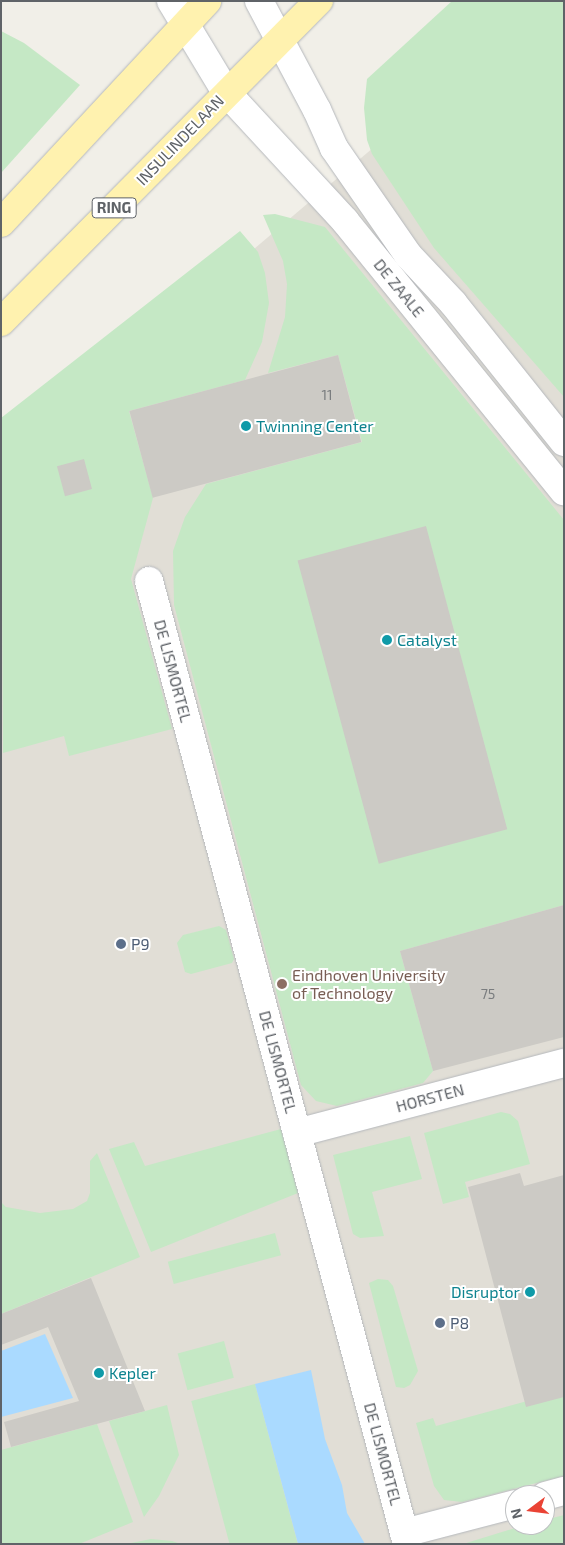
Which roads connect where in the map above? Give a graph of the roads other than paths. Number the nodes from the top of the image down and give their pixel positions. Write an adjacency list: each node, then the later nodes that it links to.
1 (171, 1): 5 (street, DE ZAALE)
2 (207, 1): 5 (main road)
3 (259, 1): 6 (street, DE ZAALE)
4 (319, 1): 6 (main road, INSULINDELAAN / RING)
5 (183, 26): 7 (street, DE ZAALE); 8 (main road)
6 (280, 40): 7 (main road, INSULINDELAAN / RING); 10 (street, DE ZAALE)
7 (226, 92): 9 (main road, INSULINDELAAN / RING); 11 (street, DE ZAALE)
8 (1, 223)
9 (1, 322)
10 (564, 442)
11 (564, 491)
12 (149, 581): 14 (street, DE LISMORTEL)
13 (564, 1063): 14 (street, HORSTEN)
14 (297, 1133): 16 (street, DE LISMORTEL)
15 (505, 1507): 16 (street)
16 (406, 1538)

